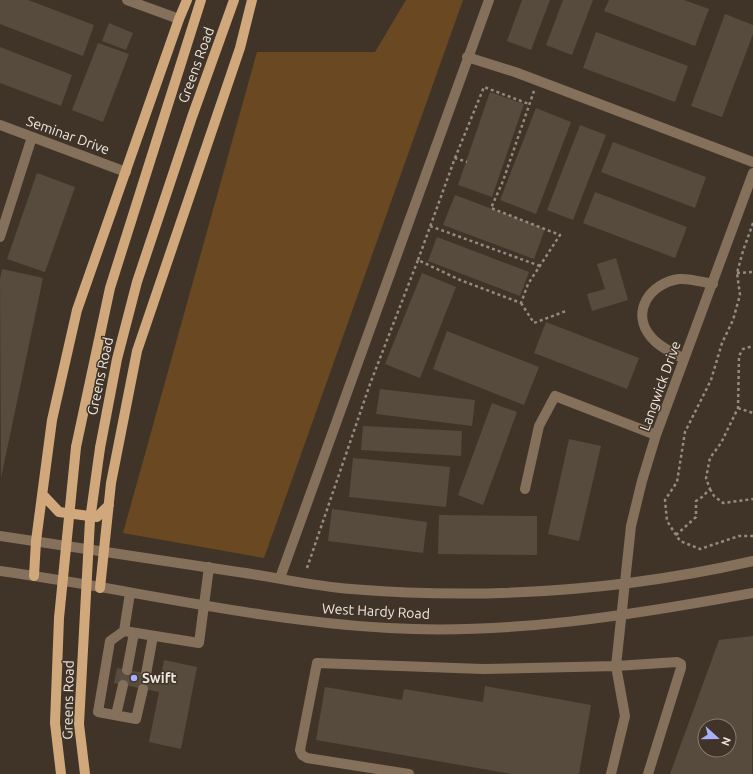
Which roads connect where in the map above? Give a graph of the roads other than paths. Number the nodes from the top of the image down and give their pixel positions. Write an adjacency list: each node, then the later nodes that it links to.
1 (127, 0): 7 (street)
2 (187, 0): 7 (main road)
3 (201, 0): 45 (main road, Greens Road, bridge)
4 (234, 0): 46 (main road, Greens Road, bridge)
5 (252, 0): 21 (main road)
6 (489, 0): 8 (street)
7 (179, 19): 12 (main road)
8 (467, 57): 11 (street); 29 (street)
9 (0, 125): 10 (street, Seminar Drive)
10 (32, 137): 12 (street, Seminar Drive); 14 (street)
11 (753, 162)
12 (126, 172): 20 (main road)
13 (753, 173): 16 (street, Langwick Drive)
14 (4, 209): 15 (street)
15 (0, 237)
16 (712, 284): 17 (street, Langwick Drive); 17 (street)
17 (684, 359): 18 (street, Langwick Drive)
18 (656, 435): 19 (street); 30 (street, Langwick Drive)
19 (525, 489)
20 (43, 495): 21 (main road); 23 (main road)
21 (109, 505): 24 (main road)
22 (0, 536): 23 (street, West Hardy Road)
23 (36, 541): 24 (street, West Hardy Road); 28 (main road)
24 (105, 552): 26 (street, West Hardy Road); 31 (main road)
25 (753, 561): 30 (street, West Hardy Road)
26 (209, 567): 29 (street, West Hardy Road); 34 (street)
27 (0, 571): 28 (street, West Hardy Road)
28 (34, 576): 31 (street, West Hardy Road)
29 (280, 578): 30 (street, West Hardy Road)
30 (625, 584): 35 (street, Langwick Drive)
31 (100, 588): 32 (street, West Hardy Road)
32 (130, 593): 34 (street, West Hardy Road); 36 (street)
33 (753, 593): 35 (street, West Hardy Road)
34 (204, 605): 35 (street, West Hardy Road); 38 (street)
35 (622, 615): 39 (street, Langwick Drive)
36 (124, 631): 37 (street); 44 (street)
37 (134, 633): 38 (street); 40 (street)
38 (153, 636): 41 (street)
39 (616, 666): 47 (street); 48 (street, Langwick Drive); 49 (street)
40 (127, 670)
41 (146, 674)
42 (123, 685): 44 (street)
43 (143, 689): 44 (street)
44 (116, 716)
45 (61, 774)
46 (85, 774)
47 (409, 774)
48 (611, 774)
49 (648, 774)

